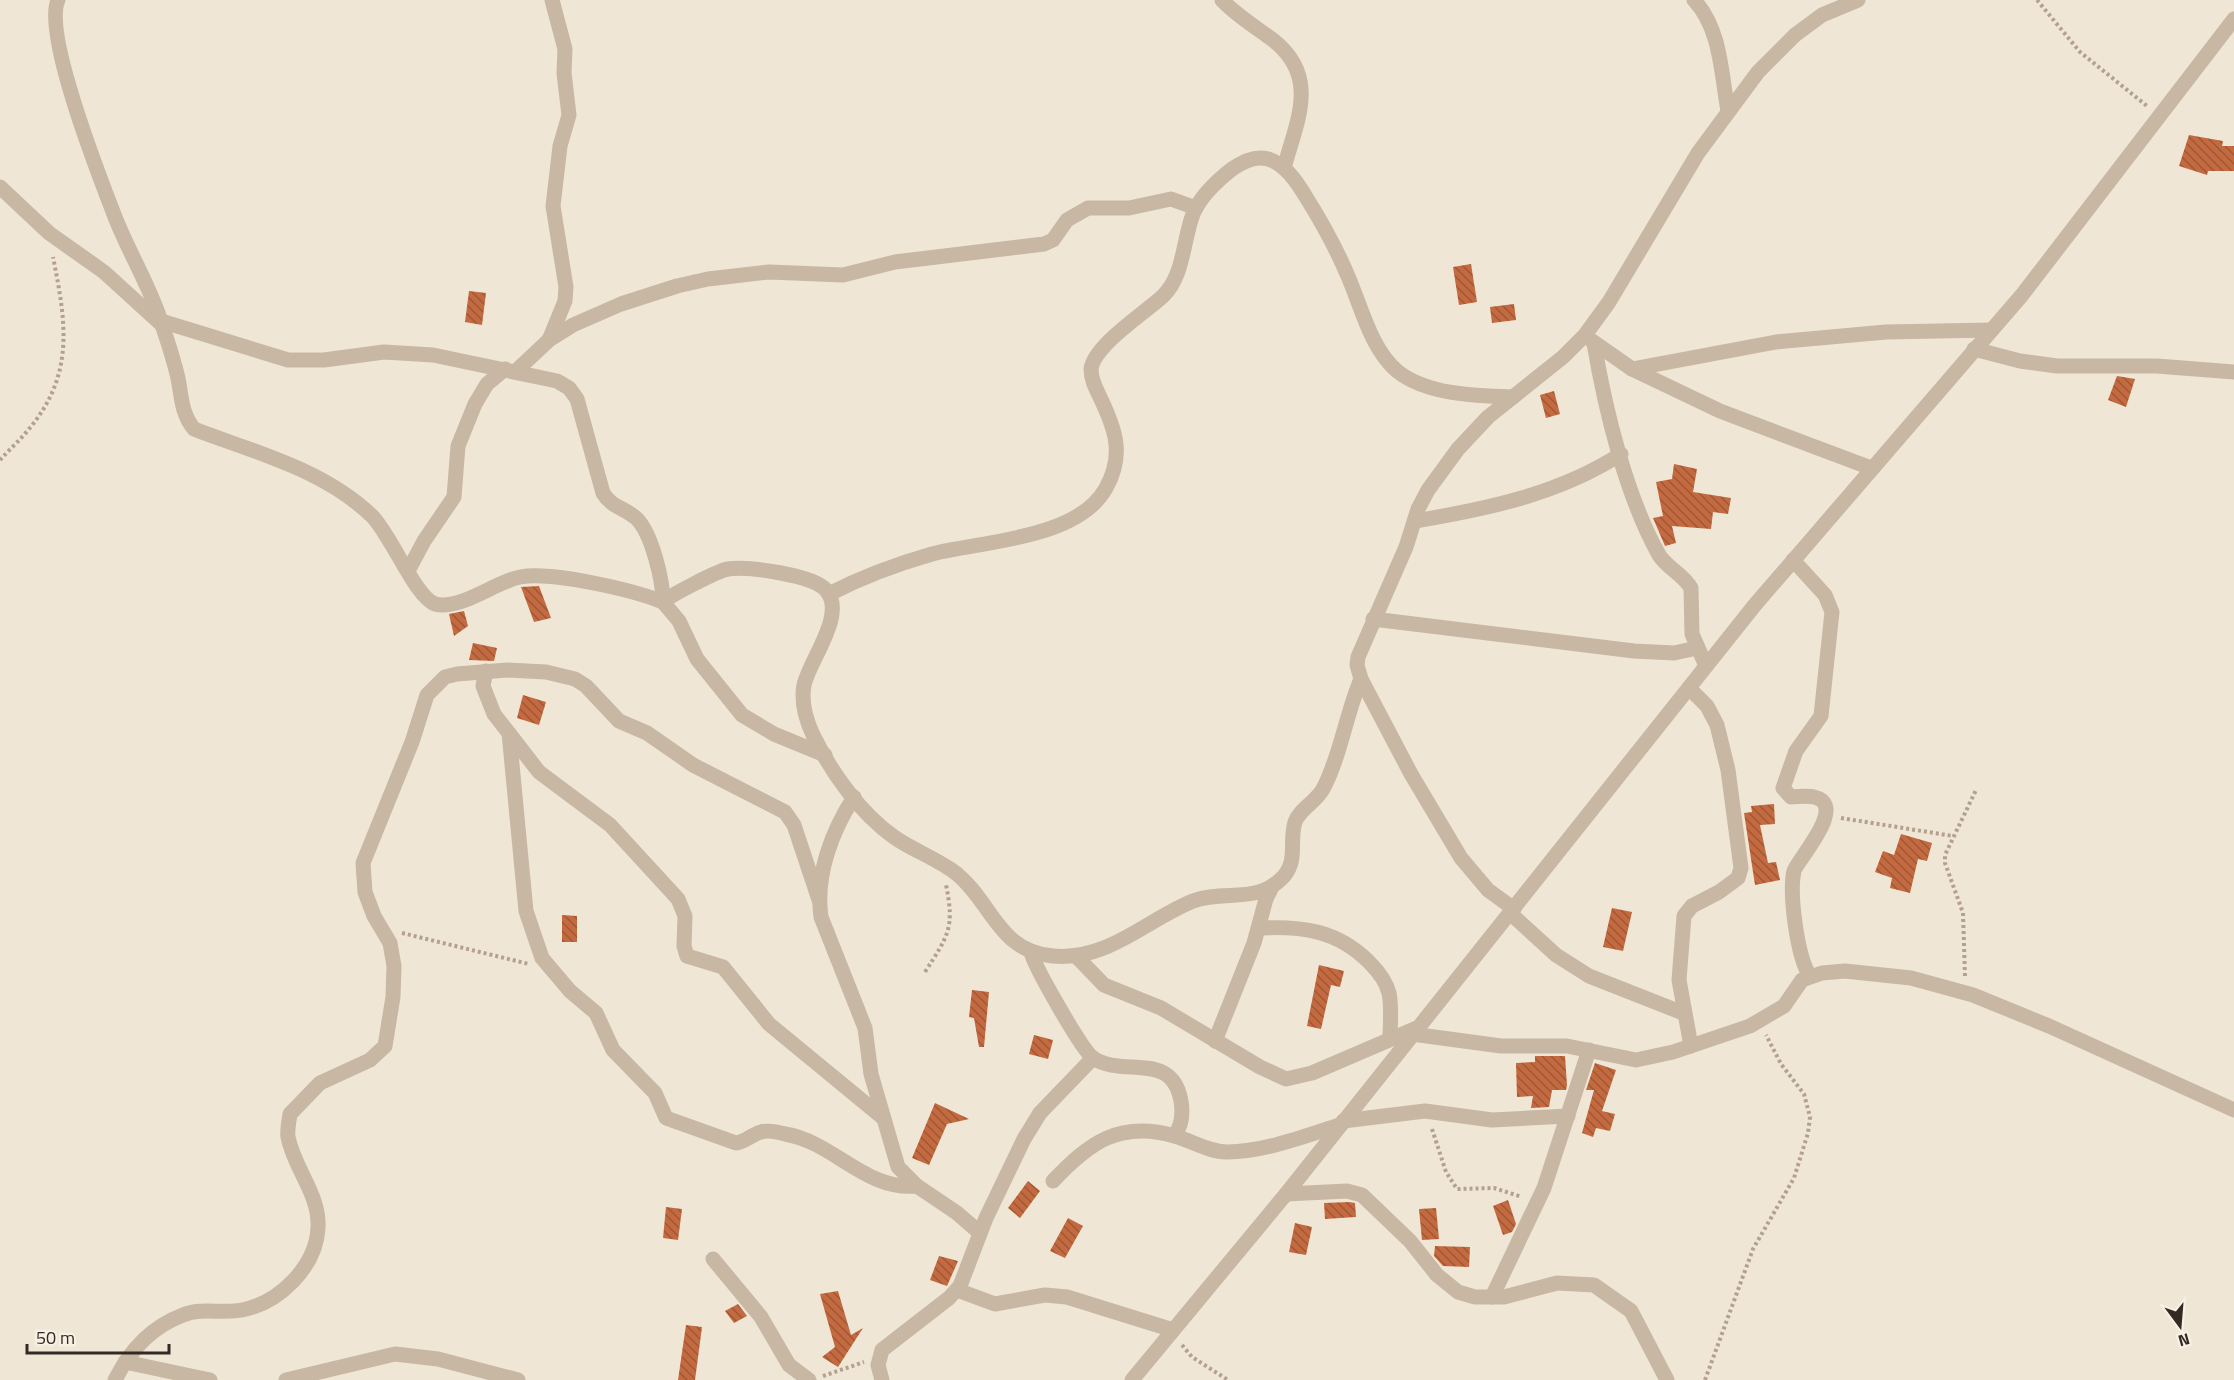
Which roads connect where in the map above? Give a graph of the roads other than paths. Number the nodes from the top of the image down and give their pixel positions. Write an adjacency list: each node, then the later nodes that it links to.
1 (57, 0): 11 (street)
2 (552, 0): 14 (street)
3 (1222, 0): 8 (street)
4 (1694, 0): 7 (street)
5 (1858, 0): 7 (street)
6 (2234, 19): 12 (street)
7 (1728, 111): 13 (street)
8 (1284, 168): 10 (street); 19 (street)
9 (0, 187): 11 (street)
10 (1196, 208): 14 (street); 25 (street)
11 (161, 323): 17 (street); 24 (street)
12 (1991, 330): 15 (street); 16 (street)
13 (1590, 339): 16 (street); 19 (street); 20 (street)
14 (549, 340): 17 (street)
15 (1974, 349): 18 (street); 21 (street)
16 (1632, 369): 21 (street)
17 (510, 370): 24 (street); 26 (street)
18 (2234, 372)
19 (1513, 397): 22 (street)
20 (1621, 454): 22 (street); 28 (street)
21 (1871, 468): 23 (street)
22 (1415, 521): 27 (street)
23 (1793, 560): 29 (street); 42 (street)
24 (408, 571): 26 (street)
25 (830, 594): 26 (street); 34 (street)
26 (663, 602): 34 (street)
27 (1373, 619): 28 (street); 31 (street)
28 (1697, 648): 29 (street)
29 (1706, 666): 32 (street)
30 (486, 672): 33 (street); 37 (street); 63 (street)
31 (1361, 679): 36 (street); 38 (street)
32 (1689, 688): 38 (street); 43 (street)
33 (509, 733): 52 (street); 56 (street)
34 (825, 755): 35 (street)
35 (854, 797): 37 (street); 40 (street)
36 (1273, 885): 39 (street); 41 (street)
37 (819, 900): 52 (street)
38 (1512, 911): 43 (street); 44 (street)
39 (1259, 928): 45 (street); 46 (street)
40 (1031, 952): 41 (street); 49 (street)
41 (1073, 956): 46 (street)
42 (1810, 976): 47 (street); 50 (street)
43 (1683, 1013): 47 (street)
44 (1415, 1031): 45 (street); 48 (street); 53 (street)
45 (1390, 1039): 46 (street)
46 (1215, 1041)
47 (1691, 1046): 48 (street)
48 (1589, 1050): 51 (street)
49 (1093, 1058): 54 (street); 58 (street)
50 (2234, 1110)
51 (1568, 1116): 53 (street); 61 (street)
52 (882, 1117): 56 (street)
53 (1341, 1123): 54 (street); 57 (street)
54 (1174, 1136): 55 (street)
55 (1053, 1181)
56 (917, 1186): 58 (street)
57 (1286, 1194): 61 (street); 62 (street)
58 (980, 1233): 60 (street)
59 (713, 1259): 68 (street)
60 (957, 1290): 62 (street); 69 (street)
61 (1492, 1297): 71 (street)
62 (1176, 1327): 70 (street)
63 (125, 1362): 64 (street); 65 (street)
64 (116, 1380)
65 (210, 1380)
66 (285, 1380): 67 (street)
67 (518, 1380)
68 (811, 1380)
69 (882, 1380)
70 (1132, 1380)
71 (1668, 1380)

